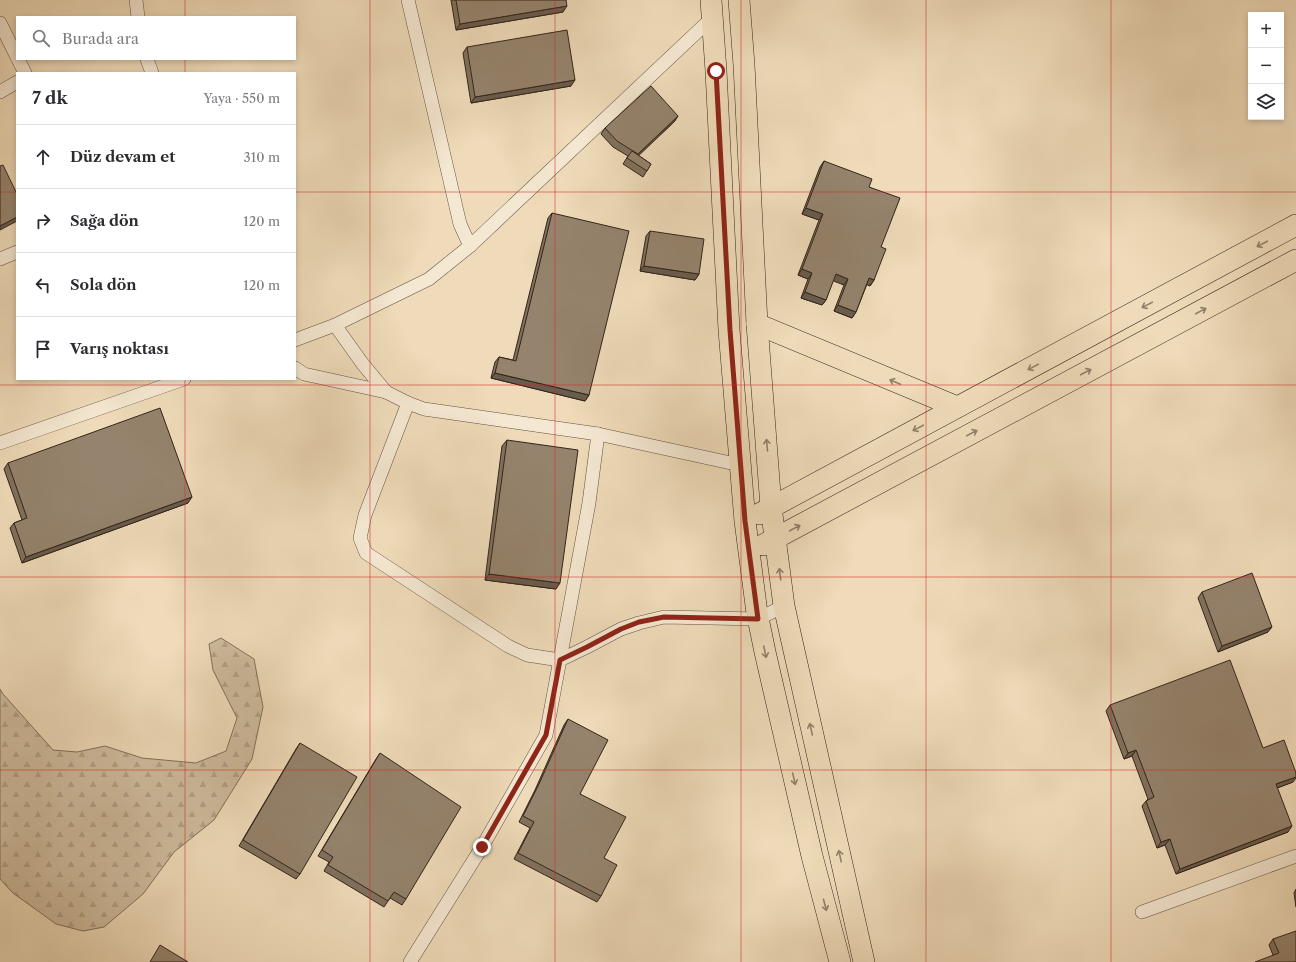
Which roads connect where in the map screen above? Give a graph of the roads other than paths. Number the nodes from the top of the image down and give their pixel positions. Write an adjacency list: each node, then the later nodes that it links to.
1 (136, 0): 5 (street)
2 (408, 0): 15 (street)
3 (739, 0): 19 (main road)
4 (712, 9): 15 (street); 29 (main road)
5 (138, 16)
6 (0, 23): 7 (street)
7 (16, 56)
8 (18, 60): 10 (street)
9 (147, 60): 11 (street)
10 (24, 72)
11 (152, 72)
12 (16, 83): 13 (street)
13 (0, 92)
14 (1296, 225): 26 (main road, one-way to 26)
15 (470, 246): 20 (street)
16 (16, 252): 17 (street)
17 (0, 259)
18 (1296, 260): 32 (main road, one-way to 18)
19 (757, 324): 26 (main road, one-way to 19); 30 (main road, one-way to 19)
20 (335, 325): 21 (street); 24 (street)
21 (296, 340)
22 (296, 369): 24 (street)
23 (179, 380): 28 (street)
24 (386, 392): 25 (street)
25 (408, 403): 27 (street); 36 (street)
26 (957, 408): 30 (main road, one-way to 30)
27 (598, 434): 29 (street); 36 (street)
28 (0, 443)
29 (740, 465): 31 (main road)
30 (771, 508): 31 (main road); 32 (main road)
31 (745, 521): 33 (main road)
32 (775, 539): 33 (main road); 34 (main road, one-way to 32)
33 (749, 553): 35 (main road)
34 (784, 606): 35 (street); 41 (main road, one-way to 34)
35 (758, 619): 36 (street); 40 (main road, one-way to 40)
36 (560, 660): 39 (street)
37 (1296, 856): 38 (street)
38 (1142, 912)
39 (410, 962)
40 (840, 962)
41 (864, 962)

